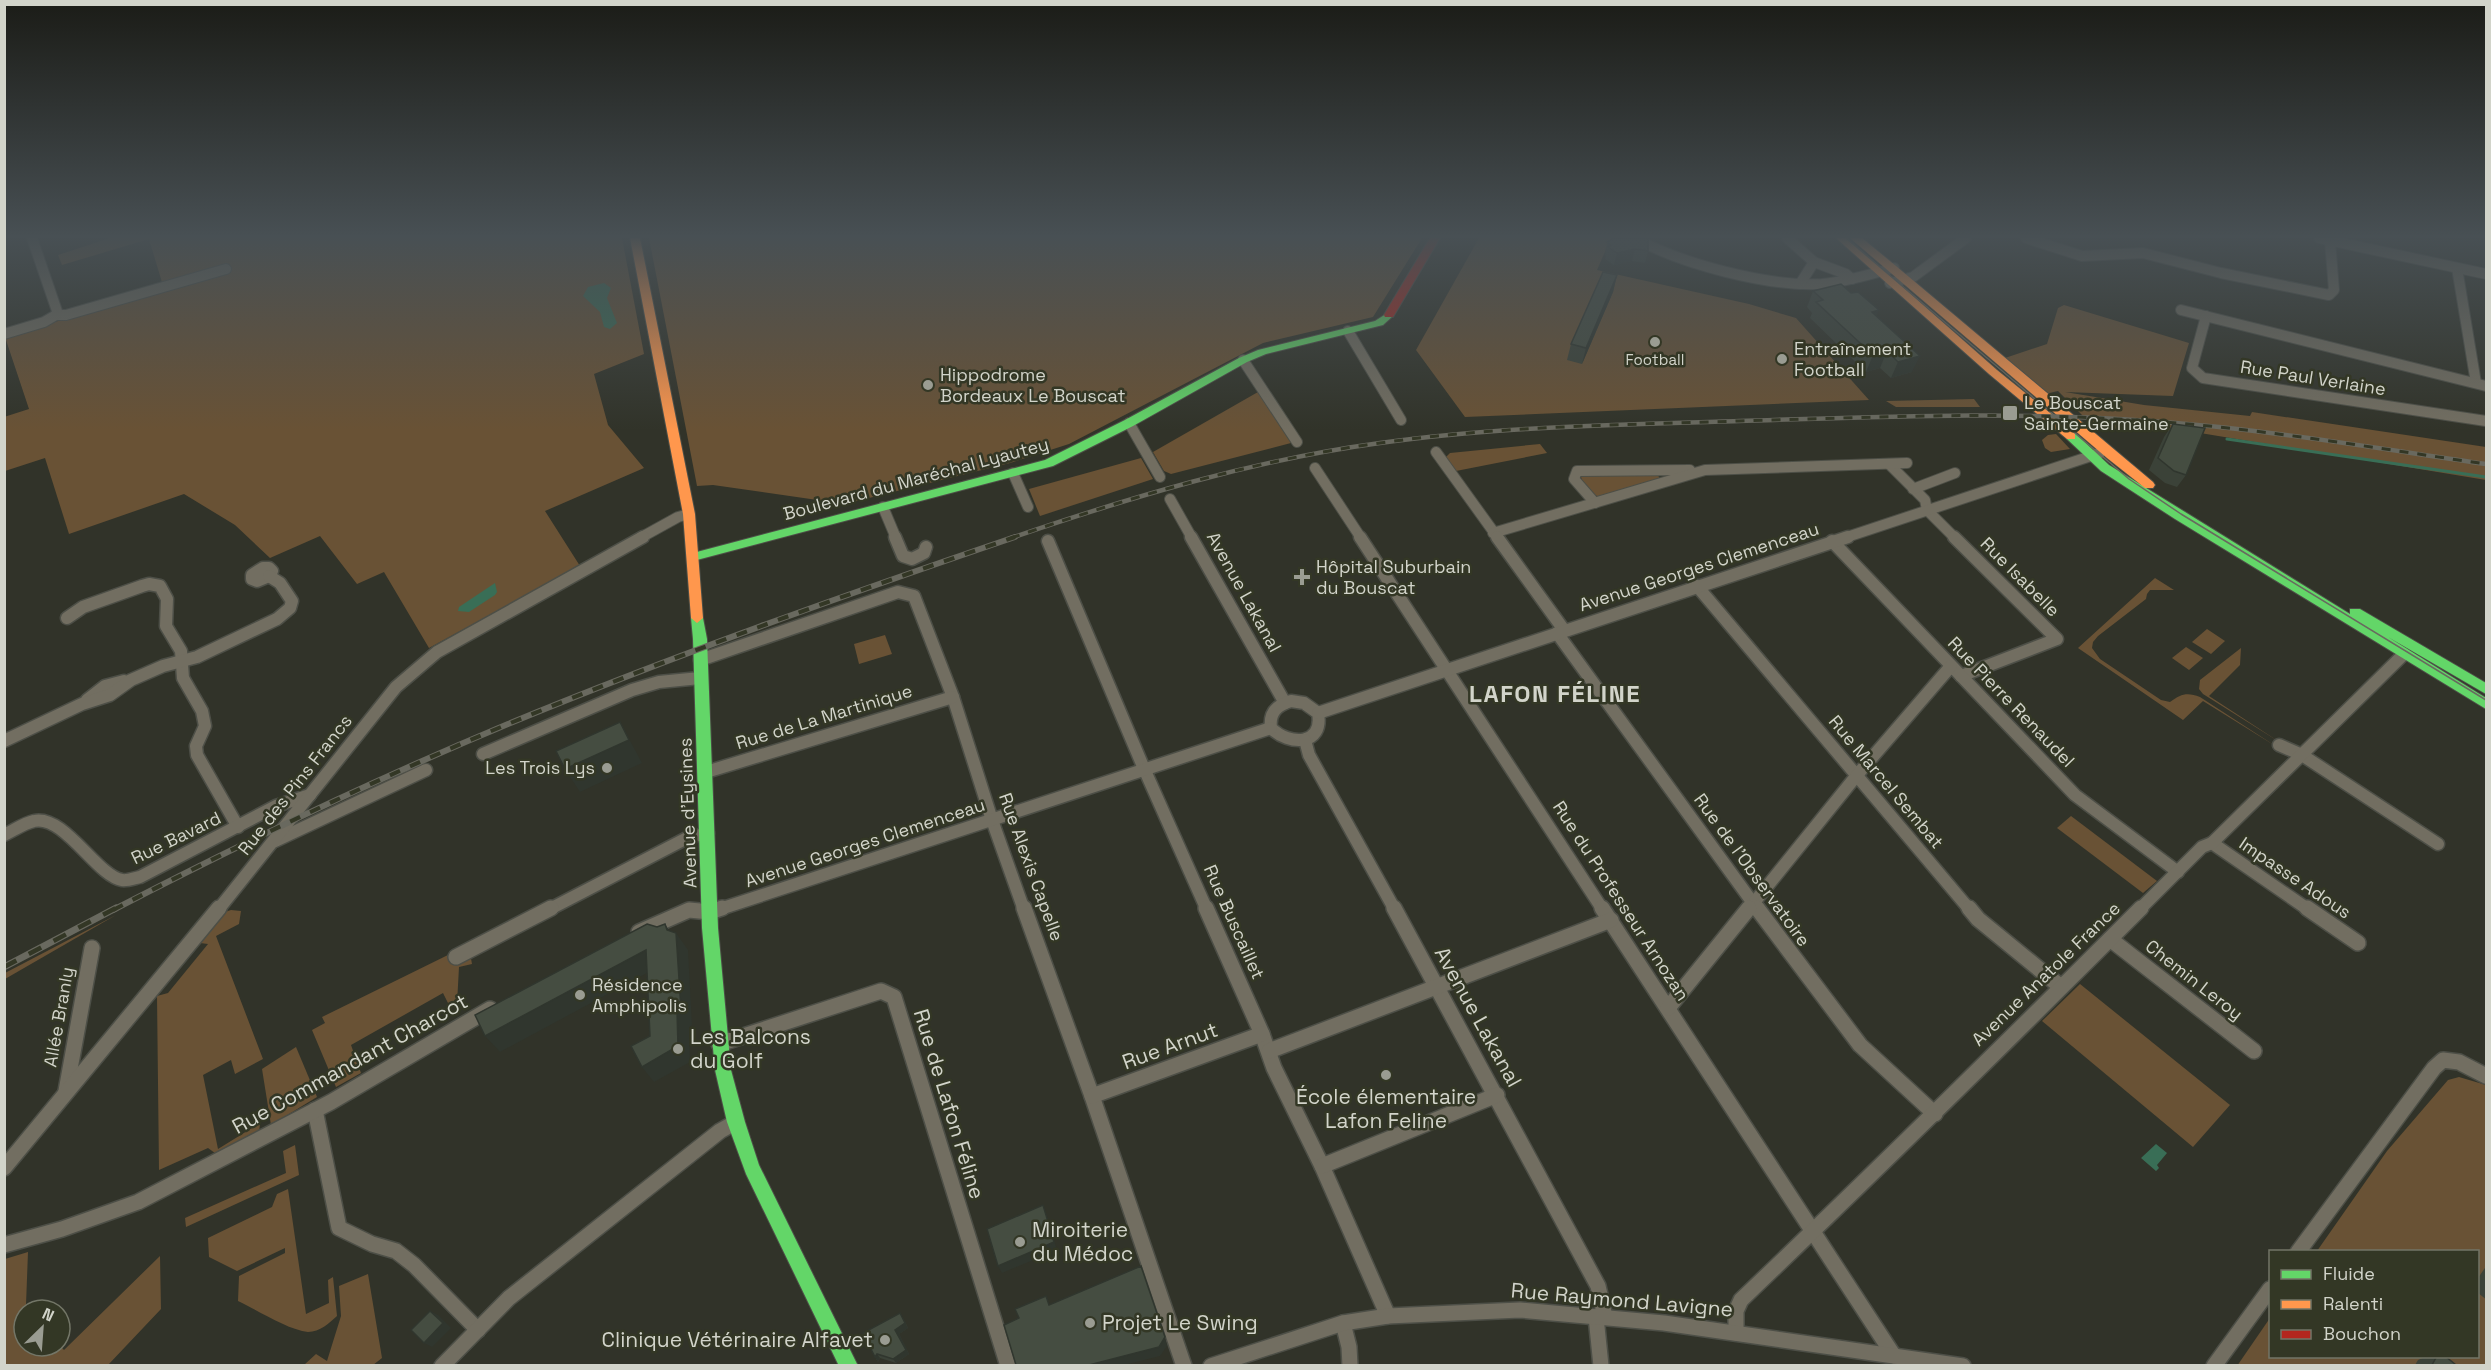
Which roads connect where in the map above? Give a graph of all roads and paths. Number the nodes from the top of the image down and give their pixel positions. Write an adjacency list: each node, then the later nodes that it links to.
1 (53, 302): 9 (street)
2 (111, 302): 9 (street)
3 (648, 302): 36 (street, Avenue d'Eysines)
4 (1397, 302): 11 (street, Boulevard du Maréchal Lyautey)
5 (1912, 302): 22 (street)
6 (1933, 302): 20 (street)
7 (2463, 302): 14 (street)
8 (2181, 310): 10 (street)
9 (57, 313): 12 (street)
10 (2206, 316): 14 (street); 17 (street, Rue Paul Verlaine)
11 (1348, 331): 13 (street, Boulevard du Maréchal Lyautey); 16 (street)
12 (4, 334)
13 (1243, 360): 18 (street, Boulevard du Maréchal Lyautey); 19 (street)
14 (2476, 383): 15 (street)
15 (2487, 386)
16 (1401, 420)
17 (2487, 421)
18 (1129, 423): 27 (street, Boulevard du Maréchal Lyautey); 29 (street)
19 (1297, 442)
20 (2106, 451): 22 (street, Avenue Georges Clemenceau); 53 (street)
21 (1436, 452): 37 (street, Rue de l'Observatoire)
22 (2091, 456): 35 (street, Avenue Georges Clemenceau); 46 (street)
23 (1907, 463): 24 (street)
24 (1888, 464): 26 (street); 30 (street, Rue Isabelle)
25 (1315, 468): 50 (street, Rue du Professeur Arnozan)
26 (1705, 470): 32 (street); 32 (street)
27 (1013, 473): 33 (street, Boulevard du Maréchal Lyautey); 34 (street)
28 (1955, 473): 30 (street)
29 (1160, 477)
30 (1913, 489): 35 (street, Rue Isabelle)
31 (1170, 499): 55 (street, Avenue Lakanal)
32 (1595, 503): 37 (street)
33 (883, 507): 40 (street); 41 (street, Boulevard du Maréchal Lyautey)
34 (1028, 507)
35 (1928, 510): 39 (street, Avenue Georges Clemenceau); 51 (street, Rue Isabelle)
36 (689, 514): 41 (street, Avenue d'Eysines); 68 (street, Rue des Pins Francs)
37 (1493, 533): 45 (street, Rue de l'Observatoire)
38 (1048, 541): 64 (street, Rue Buscaillet)
39 (1832, 542): 43 (street, Avenue Georges Clemenceau); 49 (street, Rue Pierre Renaudel)
40 (926, 547)
41 (693, 557): 48 (street, Avenue d'Eysines)
42 (269, 576): 47 (street)
43 (1697, 586): 45 (street, Avenue Georges Clemenceau); 67 (street, Rue Marcel Sembat)
44 (67, 618): 47 (street)
45 (1561, 631): 50 (street, Avenue Georges Clemenceau); 77 (street, Rue de l'Observatoire)
46 (2404, 654): 56 (street); 63 (street, Avenue Anatole France)
47 (182, 659): 60 (street); 70 (street)
48 (700, 660): 52 (street, Avenue d'Eysines); 54 (street, Rue Alexis Capelle)
49 (1951, 666): 51 (street, Rue Pierre Renaudel); 67 (street)
50 (1448, 670): 57 (street, Avenue Georges Clemenceau); 79 (street, Rue du Professeur Arnozan)
51 (1961, 676): 76 (street, Rue Pierre Renaudel)
52 (700, 678): 62 (street); 66 (street, Avenue d'Eysines)
53 (2487, 689)
54 (953, 697): 66 (street, Rue de La Martinique); 69 (street, Rue Alexis Capelle)
55 (1285, 703): 57 (street); 58 (street)
56 (2487, 704)
57 (1318, 713): 59 (street)
58 (1271, 728): 59 (street); 64 (street, Avenue Georges Clemenceau)
59 (1305, 740): 85 (street, Avenue Lakanal)
60 (4, 741)
61 (2279, 745): 63 (street)
62 (483, 754)
63 (2302, 755): 74 (street, Avenue Anatole France); 75 (street)
64 (1144, 768): 69 (street, Avenue Georges Clemenceau); 89 (street, Rue Buscaillet)
65 (426, 770): 73 (street)
66 (706, 772): 71 (street, Avenue d'Eysines)
67 (1857, 775): 77 (street); 86 (street, Rue Marcel Sembat)
68 (310, 795): 70 (street, Rue Bavard); 73 (street, Rue des Pins Francs)
69 (992, 820): 78 (street, Avenue Georges Clemenceau); 96 (street, Rue Alexis Capelle)
70 (238, 827): 72 (street, Rue Bavard)
71 (708, 833): 78 (street, Avenue d'Eysines); 84 (street)
72 (4, 835)
73 (273, 842): 94 (street, Rue des Pins Francs)
74 (2212, 843): 76 (street, Avenue Anatole France); 82 (street, Impasse Adous)
75 (2438, 844)
76 (2178, 872): 80 (street, Avenue Anatole France)
77 (1754, 904): 88 (street); 98 (street, Rue de l'Observatoire)
78 (710, 912): 81 (street); 90 (street, Avenue d'Eysines)
79 (1611, 920): 85 (street); 88 (street, Rue du Professeur Arnozan)
80 (2110, 939): 86 (street, Avenue Anatole France); 92 (street, Chemin Leroy)
81 (624, 940)
82 (2358, 943)
83 (92, 948): 94 (street, Allée Branly)
84 (456, 957)
85 (1437, 986): 91 (street); 95 (street, Avenue Lakanal)
86 (2061, 987): 98 (street, Avenue Anatole France)
87 (502, 1003): 97 (street, Rue Commandant Charcot)
88 (1668, 1008): 102 (street, Rue du Professeur Arnozan)
89 (1262, 1034): 91 (street, Rue Buscaillet); 96 (street, Rue Arnut)
90 (719, 1044): 99 (street, Avenue d'Eysines); 114 (street, Rue de Lafon Féline)
91 (1269, 1050): 100 (street, Rue Buscaillet)
92 (2254, 1051)
93 (2487, 1076): 104 (street)
94 (66, 1094): 101 (street, Rue des Pins Francs)
95 (1497, 1095): 100 (street); 107 (street, Avenue Lakanal)
96 (1092, 1096): 115 (street, Rue Alexis Capelle)
97 (315, 1110): 103 (street, Rue Commandant Charcot); 109 (street)
98 (1935, 1113): 102 (street, Avenue Anatole France)
99 (736, 1122): 109 (street); 113 (street, Avenue d'Eysines)
100 (1322, 1166): 106 (street, Rue Buscaillet)
101 (4, 1168)
102 (1814, 1231): 110 (street, Avenue Anatole France); 111 (street, Rue du Professeur Arnozan)
103 (4, 1245)
104 (2299, 1250)
105 (2269, 1291): 120 (street)
106 (1388, 1316): 107 (street, Rue Raymond Lavigne); 108 (street, Rue Raymond Lavigne)
107 (1600, 1317): 110 (street, Rue Raymond Lavigne); 118 (street, Avenue Lakanal)
108 (1343, 1323): 116 (street, Rue Raymond Lavigne); 117 (street)
109 (477, 1330): 112 (street)
110 (1736, 1333): 111 (street, Rue Raymond Lavigne)
111 (1894, 1356): 119 (street, Rue Raymond Lavigne)
112 (442, 1365)
113 (849, 1365)
114 (1008, 1365)
115 (1184, 1365)
116 (1211, 1365)
117 (1350, 1365)
118 (1601, 1365)
119 (1963, 1365)
120 (2214, 1365)

